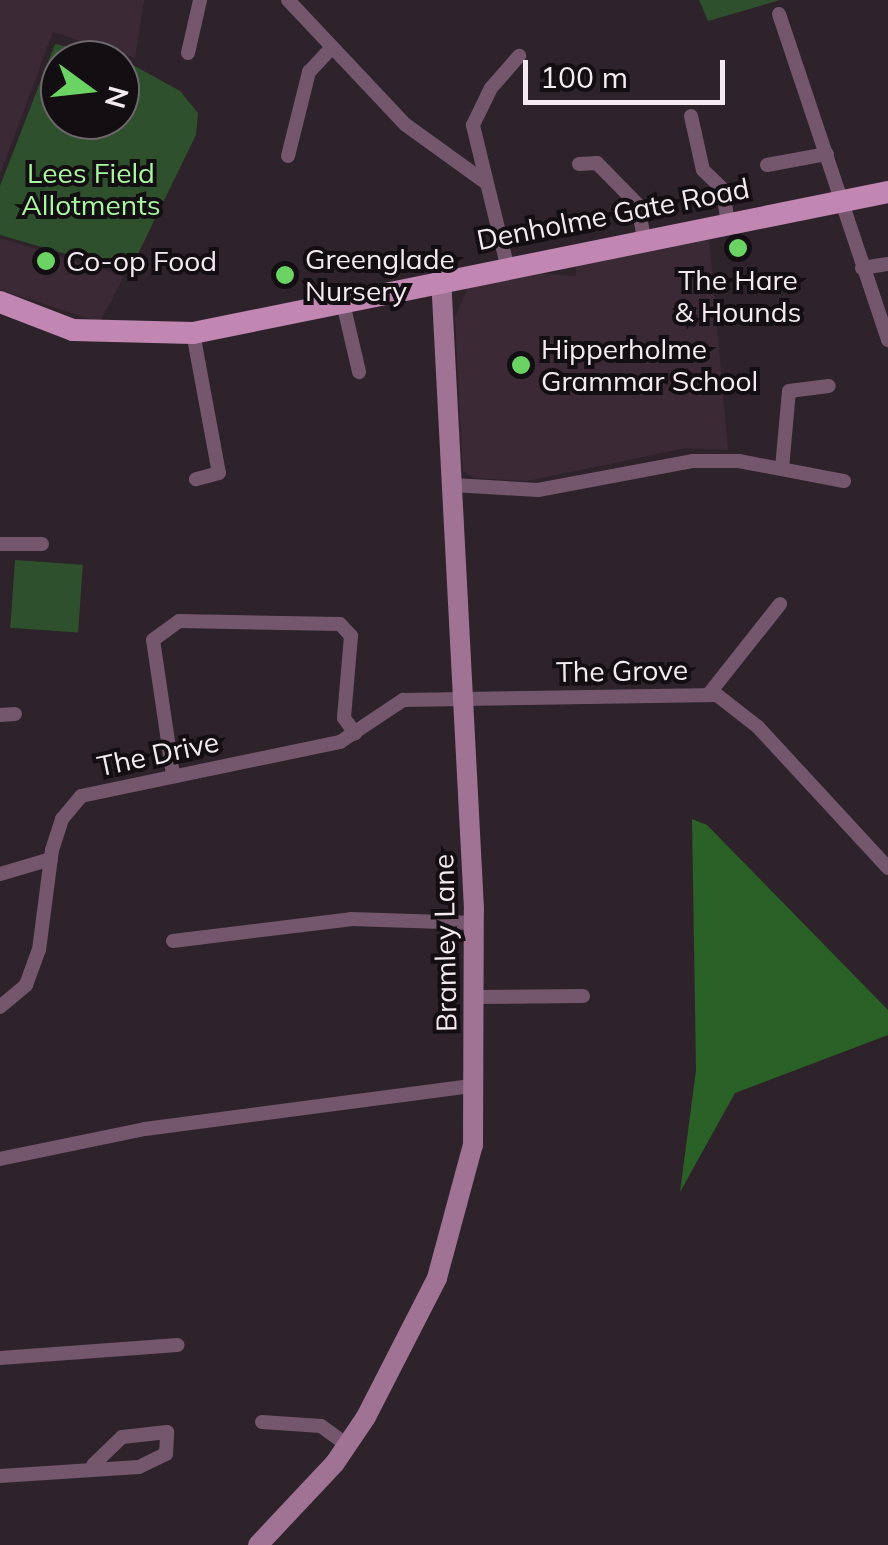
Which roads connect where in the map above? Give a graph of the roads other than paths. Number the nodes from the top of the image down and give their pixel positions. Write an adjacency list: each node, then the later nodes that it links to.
1 (200, 0): 5 (street)
2 (288, 0): 4 (street)
3 (779, 14): 8 (street)
4 (332, 48): 9 (street); 12 (street)
5 (188, 54)
6 (520, 56): 12 (street)
7 (691, 116): 15 (street)
8 (827, 154): 11 (street); 14 (street)
9 (288, 156)
10 (579, 164): 16 (street)
11 (767, 165)
12 (484, 182): 18 (street)
13 (888, 192): 14 (main road, Denholme Gate Road)
14 (843, 200): 15 (main road, Denholme Gate Road); 19 (street)
15 (728, 223): 16 (main road, Denholme Gate Road)
16 (644, 240): 18 (main road, Denholme Gate Road)
17 (888, 264): 19 (street)
18 (507, 266): 20 (main road, Denholme Gate Road)
19 (862, 268): 24 (street)
20 (441, 278): 22 (main road, Denholme Gate Road); 30 (street, Bramley Lane)
21 (0, 302): 23 (main road, Denholme Gate Road)
22 (344, 302): 23 (main road, Denholme Gate Road); 25 (street)
23 (193, 333): 28 (street)
24 (888, 340)
25 (359, 372)
26 (830, 386): 27 (street)
27 (782, 468): 29 (street); 30 (street)
28 (196, 479)
29 (844, 480)
30 (452, 485): 35 (street, Bramley Lane)
31 (0, 544): 32 (street)
32 (42, 544)
33 (780, 604): 34 (street)
34 (708, 695): 35 (street, The Grove); 39 (street, The Grove)
35 (465, 700): 36 (street, The Drive); 41 (street, Bramley Lane)
36 (354, 733): 37 (street, The Drive); 37 (street)
37 (174, 775): 38 (street, The Drive)
38 (51, 859): 40 (street); 45 (street, The Drive)
39 (888, 868)
40 (0, 874)
41 (474, 923): 42 (street); 44 (street, Bramley Lane)
42 (174, 941)
43 (583, 996): 44 (street)
44 (474, 997): 46 (street, Bramley Lane)
45 (0, 1007)
46 (473, 1086): 47 (street); 51 (street, Bramley Lane)
47 (0, 1159)
48 (178, 1344): 49 (street)
49 (0, 1358)
50 (262, 1422): 51 (street)
51 (349, 1446): 54 (street, Bramley Lane)
52 (92, 1465): 52 (street); 53 (street)
53 (0, 1476)
54 (258, 1545)

